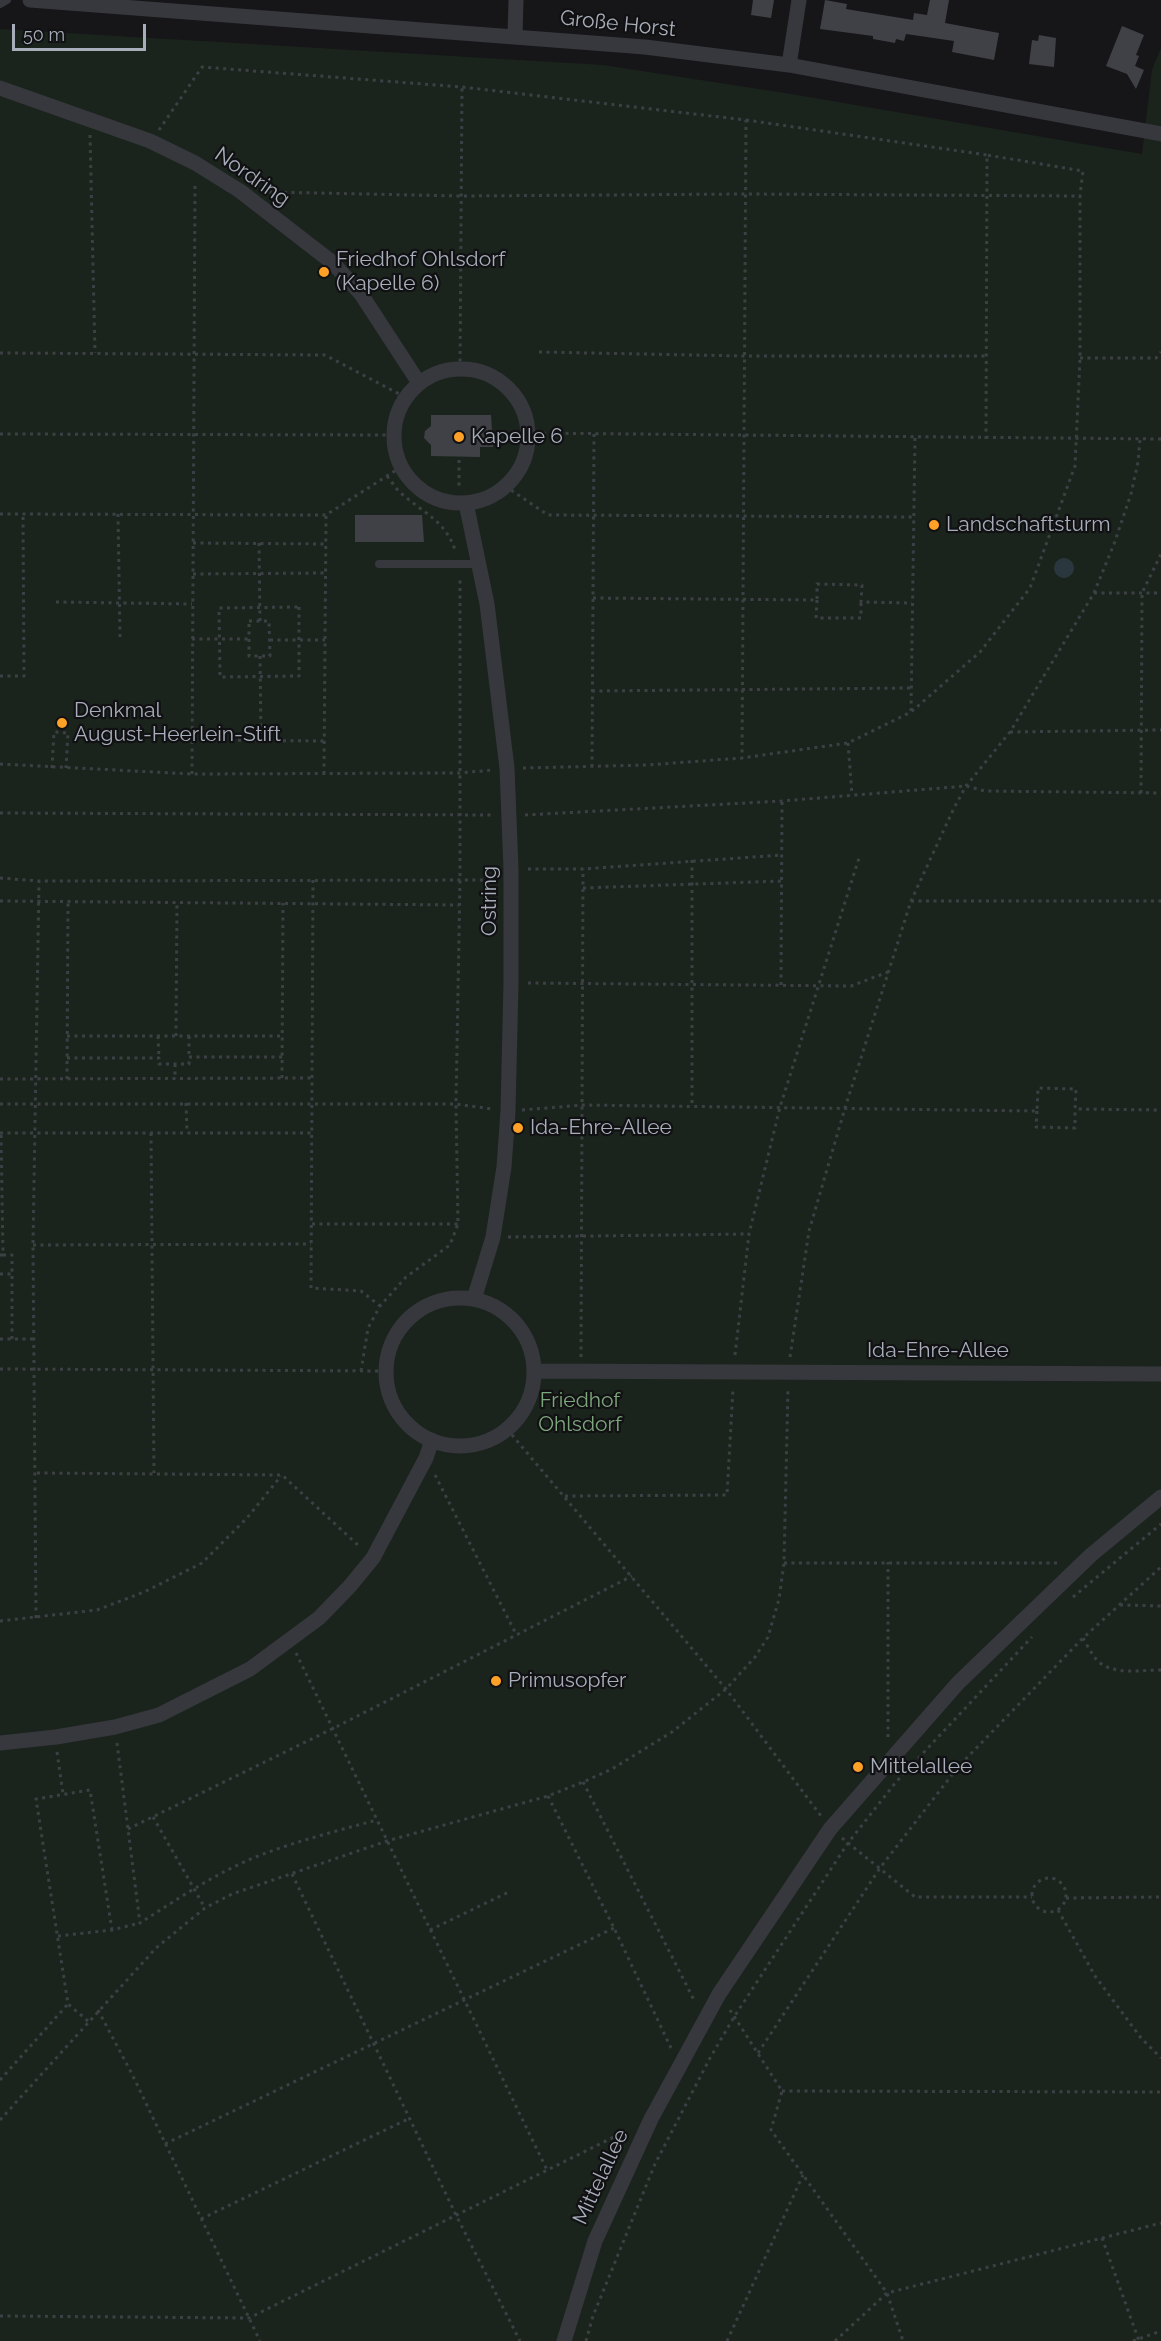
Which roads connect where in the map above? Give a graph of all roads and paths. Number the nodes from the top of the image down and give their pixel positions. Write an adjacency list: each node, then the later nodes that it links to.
1 (7, 0): 5 (lane)
2 (30, 0): 6 (street, Große Horst)
3 (516, 0): 6 (street)
4 (799, 0): 7 (street)
5 (0, 4)
6 (515, 36): 7 (street, Große Horst)
7 (789, 65): 12 (street, Große Horst)
8 (462, 87): 11 (path); 13 (path); 19 (path)
9 (0, 88): 10 (street, Nordring)
10 (90, 118): 13 (street, Nordring); 25 (path)
11 (746, 120): 14 (path); 17 (path)
12 (1161, 134)
13 (150, 141): 15 (street, Nordring)
14 (987, 154): 18 (path); 20 (path)
15 (195, 163): 16 (street, Nordring); 24 (path)
16 (240, 191): 19 (path); 30 (street, Nordring)
17 (745, 194): 19 (path); 20 (path); 26 (path)
18 (1080, 195): 20 (path); 28 (path)
19 (460, 196): 29 (path)
20 (987, 196): 27 (path)
21 (539, 352): 26 (path)
22 (1161, 352): 28 (path)
23 (0, 353): 25 (path)
24 (194, 353): 25 (path); 31 (path); 34 (path)
25 (95, 354)
26 (744, 356): 27 (path); 37 (path)
27 (987, 356): 40 (path)
28 (1080, 358): 39 (path)
29 (460, 369): 30 (street); 32 (street)
30 (419, 383): 31 (street)
31 (405, 397): 36 (street)
32 (528, 433): 35 (path); 46 (street)
33 (0, 434): 34 (path)
34 (195, 434): 36 (path); 51 (path)
35 (594, 434): 37 (path); 53 (path)
36 (393, 435): 44 (street)
37 (744, 435): 38 (path); 54 (path)
38 (915, 437): 40 (path); 55 (path)
39 (1078, 438): 40 (path); 41 (path); 92 (path)
40 (986, 439)
41 (1140, 439): 42 (path); 66 (path)
42 (1161, 439)
43 (459, 460): 47 (path)
44 (401, 467): 45 (path); 47 (street)
45 (387, 476): 52 (path); 61 (path)
46 (505, 486): 47 (street); 53 (path)
47 (462, 503): 62 (street, Ostring)
48 (0, 514): 49 (path)
49 (23, 514): 50 (path); 87 (path)
50 (118, 514): 51 (path); 74 (path)
51 (194, 514): 52 (path); 56 (path)
52 (326, 514): 58 (path)
53 (593, 514): 54 (path); 69 (path)
54 (744, 516): 55 (path); 70 (path)
55 (913, 517): 75 (path)
56 (193, 543): 57 (path); 64 (path)
57 (259, 543): 58 (path); 65 (path)
58 (326, 544): 63 (path)
59 (1161, 554): 67 (path)
60 (379, 564): 61 (lane)
61 (460, 564): 62 (lane); 106 (path)
62 (478, 564): 104 (street, Ostring)
63 (326, 573): 65 (path); 85 (path)
64 (193, 574): 65 (path); 76 (path)
65 (260, 574): 77 (path)
66 (1094, 593): 67 (path); 95 (path)
67 (1143, 593): 68 (path); 93 (path)
68 (1161, 593)
69 (593, 598): 70 (path); 91 (path)
70 (744, 599): 71 (path); 90 (path)
71 (817, 600): 73 (path); 73 (path)
72 (56, 602): 74 (path)
73 (861, 602): 75 (path)
74 (120, 603): 76 (path); 79 (path)
75 (912, 603): 89 (path)
76 (193, 604): 80 (path)
77 (260, 607): 78 (path); 81 (path); 84 (path)
78 (260, 621): 82 (path); 83 (path)
79 (120, 638)
80 (192, 639): 81 (path); 96 (path)
81 (219, 639): 82 (path); 88 (path)
82 (249, 639): 86 (path)
83 (269, 640): 84 (path); 86 (path)
84 (299, 640): 85 (path); 88 (path)
85 (325, 640): 98 (path)
86 (260, 656): 88 (path)
87 (0, 676)
88 (260, 676): 97 (path)
89 (911, 688): 90 (path); 92 (path)
90 (742, 690): 91 (path); 100 (path)
91 (592, 691): 102 (path)
92 (911, 712): 99 (path)
93 (1141, 730): 94 (path); 95 (path); 110 (path)
94 (1161, 730)
95 (1010, 732): 109 (path)
96 (193, 740): 97 (path); 107 (path)
97 (261, 741): 98 (path)
98 (325, 741): 108 (path)
99 (848, 743): 100 (path); 112 (path)
100 (742, 758): 102 (path)
101 (0, 764): 103 (path)
102 (592, 767): 104 (path)
103 (51, 768): 105 (path); 105 (path)
104 (507, 768): 106 (path); 116 (street, Ostring)
105 (66, 769): 107 (path)
106 (459, 773): 108 (path); 115 (path)
107 (192, 774): 108 (path)
108 (324, 774)
109 (966, 786): 110 (path); 112 (path); 131 (path)
110 (1141, 793): 111 (path)
111 (1161, 793)
112 (852, 795): 113 (path)
113 (782, 801): 116 (path); 117 (path)
114 (0, 813): 115 (path)
115 (460, 815): 116 (path); 124 (path)
116 (509, 816): 121 (street, Ostring)
117 (782, 855): 119 (path); 126 (path)
118 (859, 858): 143 (path)
119 (692, 860): 120 (path); 127 (path)
120 (583, 868): 121 (path); 128 (path)
121 (510, 874): 124 (path); 139 (street, Ostring)
122 (0, 878): 125 (path)
123 (313, 880): 124 (path); 125 (path); 136 (path)
124 (460, 880): 137 (path)
125 (39, 881): 130 (path)
126 (782, 881): 127 (path); 142 (path)
127 (693, 884): 128 (path); 141 (path)
128 (583, 888): 140 (path)
129 (0, 901): 130 (path)
130 (38, 901): 133 (path); 158 (path)
131 (911, 901): 132 (path); 138 (path)
132 (1161, 901)
133 (68, 902): 134 (path); 144 (path)
134 (177, 902): 135 (path); 146 (path)
135 (283, 903): 136 (path); 148 (path)
136 (313, 904): 137 (path); 156 (path)
137 (459, 905): 164 (path)
138 (888, 972): 143 (path); 168 (path)
139 (511, 982): 140 (path); 171 (street, Ostring)
140 (582, 983): 141 (path); 165 (path)
141 (693, 985): 142 (path); 166 (path)
142 (781, 986): 143 (path)
143 (819, 986): 167 (path)
144 (67, 1036): 145 (path); 151 (path)
145 (158, 1036): 146 (path); 152 (path)
146 (176, 1036): 147 (path)
147 (189, 1036): 148 (path); 149 (path)
148 (282, 1036): 150 (path)
149 (189, 1057): 150 (path); 153 (path)
150 (282, 1057): 155 (path)
151 (67, 1058): 152 (path); 159 (path)
152 (159, 1058): 153 (path)
153 (175, 1064): 154 (path)
154 (175, 1078): 155 (path); 159 (path)
155 (282, 1078): 156 (path)
156 (312, 1078): 162 (path)
157 (0, 1079): 158 (path)
158 (36, 1079): 159 (path); 160 (path)
159 (67, 1079)
160 (35, 1103): 161 (path); 163 (path); 174 (path)
161 (186, 1103): 162 (path); 176 (path)
162 (312, 1103): 164 (path); 177 (path)
163 (0, 1104)
164 (456, 1104): 171 (path); 180 (path)
165 (582, 1105): 166 (path); 171 (path); 182 (path)
166 (692, 1106): 167 (path)
167 (780, 1107): 168 (path); 181 (path)
168 (845, 1108): 172 (path); 203 (path)
169 (1075, 1109): 170 (path); 172 (path); 172 (path)
170 (1161, 1110)
171 (508, 1111): 183 (street, Ostring)
172 (1037, 1111)
173 (1, 1133): 174 (path); 178 (path)
174 (35, 1133): 175 (path); 186 (path)
175 (151, 1133): 176 (path); 184 (path)
176 (187, 1133): 177 (path)
177 (312, 1133): 179 (path)
178 (1, 1192): 187 (path)
179 (312, 1224): 180 (path); 185 (path)
180 (458, 1224): 191 (path)
181 (749, 1234): 182 (path); 202 (path)
182 (581, 1235): 183 (path); 201 (path)
183 (493, 1237): 190 (street, Ostring)
184 (152, 1244): 185 (path); 186 (path); 197 (path)
185 (311, 1244): 191 (path)
186 (33, 1245): 194 (path)
187 (1, 1255): 189 (path)
188 (0, 1274): 189 (path)
189 (12, 1274): 193 (path)
190 (474, 1299): 199 (street); 200 (street)
191 (380, 1306): 198 (path)
192 (0, 1339): 193 (path)
193 (12, 1339): 194 (path)
194 (33, 1339): 196 (path)
195 (0, 1369): 196 (path)
196 (34, 1369): 197 (path); 208 (path)
197 (152, 1370): 198 (path); 209 (path)
198 (361, 1371): 199 (path)
199 (386, 1371): 206 (street)
200 (534, 1371): 201 (street, Ida-Ehre-Allee); 205 (street)
201 (581, 1371): 202 (street, Ida-Ehre-Allee)
202 (734, 1372): 203 (street, Ida-Ehre-Allee); 211 (path)
203 (788, 1372): 204 (street, Ida-Ehre-Allee); 216 (path)
204 (1161, 1374)
205 (507, 1429): 206 (street); 211 (path)
206 (432, 1440): 207 (street)
207 (426, 1458): 214 (street); 226 (path)
208 (36, 1473): 209 (path); 223 (path)
209 (154, 1473): 210 (path)
210 (282, 1474): 214 (path); 223 (path)
211 (565, 1496): 219 (path)
212 (1161, 1497): 217 (street, Mittelallee)
213 (1161, 1524): 220 (path)
214 (373, 1558): 228 (street)
215 (888, 1562): 216 (path); 217 (path); 235 (path)
216 (784, 1563): 230 (path)
217 (1082, 1564): 235 (street, Mittelallee)
218 (1161, 1567): 221 (path)
219 (632, 1576): 226 (path); 230 (path)
220 (1070, 1600)
221 (1119, 1605): 222 (path); 227 (path)
222 (1161, 1606)
223 (36, 1618): 224 (path)
224 (0, 1621)
225 (1037, 1632): 244 (path)
226 (516, 1634): 232 (path)
227 (1083, 1638): 229 (path); 245 (path)
228 (291, 1641): 231 (street); 232 (path)
229 (1161, 1670)
230 (726, 1689): 236 (path); 241 (path)
231 (115, 1727): 233 (street); 242 (path)
232 (332, 1729): 239 (path); 240 (path)
233 (56, 1737): 234 (street); 237 (path)
234 (0, 1743)
235 (888, 1762): 241 (street, Mittelallee)
236 (583, 1782): 238 (path); 264 (path)
237 (63, 1794): 256 (path); 258 (path)
238 (548, 1796): 243 (path); 255 (path)
239 (153, 1817): 242 (path); 247 (path)
240 (377, 1820): 243 (path); 247 (path)
241 (830, 1829): 244 (path); 259 (street, Mittelallee)
242 (128, 1830): 254 (path)
243 (387, 1841): 246 (path); 257 (path)
244 (848, 1843): 245 (path); 263 (path)
245 (880, 1868): 249 (path); 267 (path)
246 (292, 1874): 252 (path); 266 (path)
247 (194, 1888): 252 (path); 254 (path)
248 (511, 1891): 257 (path)
249 (1032, 1897): 251 (path); 253 (path)
250 (1161, 1897): 251 (path)
251 (1066, 1898): 253 (path)
252 (205, 1908): 262 (path)
253 (1058, 1910): 268 (path)
254 (140, 1923): 256 (path)
255 (614, 1928): 260 (path); 269 (path)
256 (112, 1930): 258 (path)
257 (430, 1930): 260 (path)
258 (58, 1936): 261 (path)
259 (718, 1994): 263 (path); 264 (street, Mittelallee)
260 (463, 1999): 266 (path); 277 (path)
261 (68, 2004): 265 (path); 270 (path)
262 (98, 2010): 265 (path); 276 (path)
263 (734, 2017): 267 (path); 291 (path)
264 (704, 2019): 269 (street, Mittelallee)
265 (88, 2021): 275 (path)
266 (374, 2044): 273 (path); 276 (path)
267 (758, 2053): 271 (path)
268 (1161, 2058)
269 (679, 2066): 274 (street, Mittelallee)
270 (0, 2080)
271 (782, 2091): 272 (path); 278 (path)
272 (1161, 2092)
273 (410, 2118): 279 (path); 280 (path)
274 (651, 2119): 277 (path); 290 (street, Mittelallee)
275 (0, 2120)
276 (165, 2144): 280 (path)
277 (547, 2170): 279 (path)
278 (803, 2175): 283 (path); 292 (path)
279 (456, 2215): 285 (path); 289 (path)
280 (201, 2219): 285 (path)
281 (1161, 2223): 282 (path)
282 (1102, 2238): 283 (path); 287 (path)
283 (886, 2293): 293 (path); 294 (path)
284 (0, 2316): 285 (path)
285 (249, 2318): 288 (path)
286 (1161, 2331): 287 (path)
287 (1139, 2340): 295 (path)
288 (260, 2341)
289 (520, 2341)
290 (564, 2341)
291 (586, 2341)
292 (727, 2341)
293 (835, 2341)
294 (903, 2341)
295 (1133, 2341)

